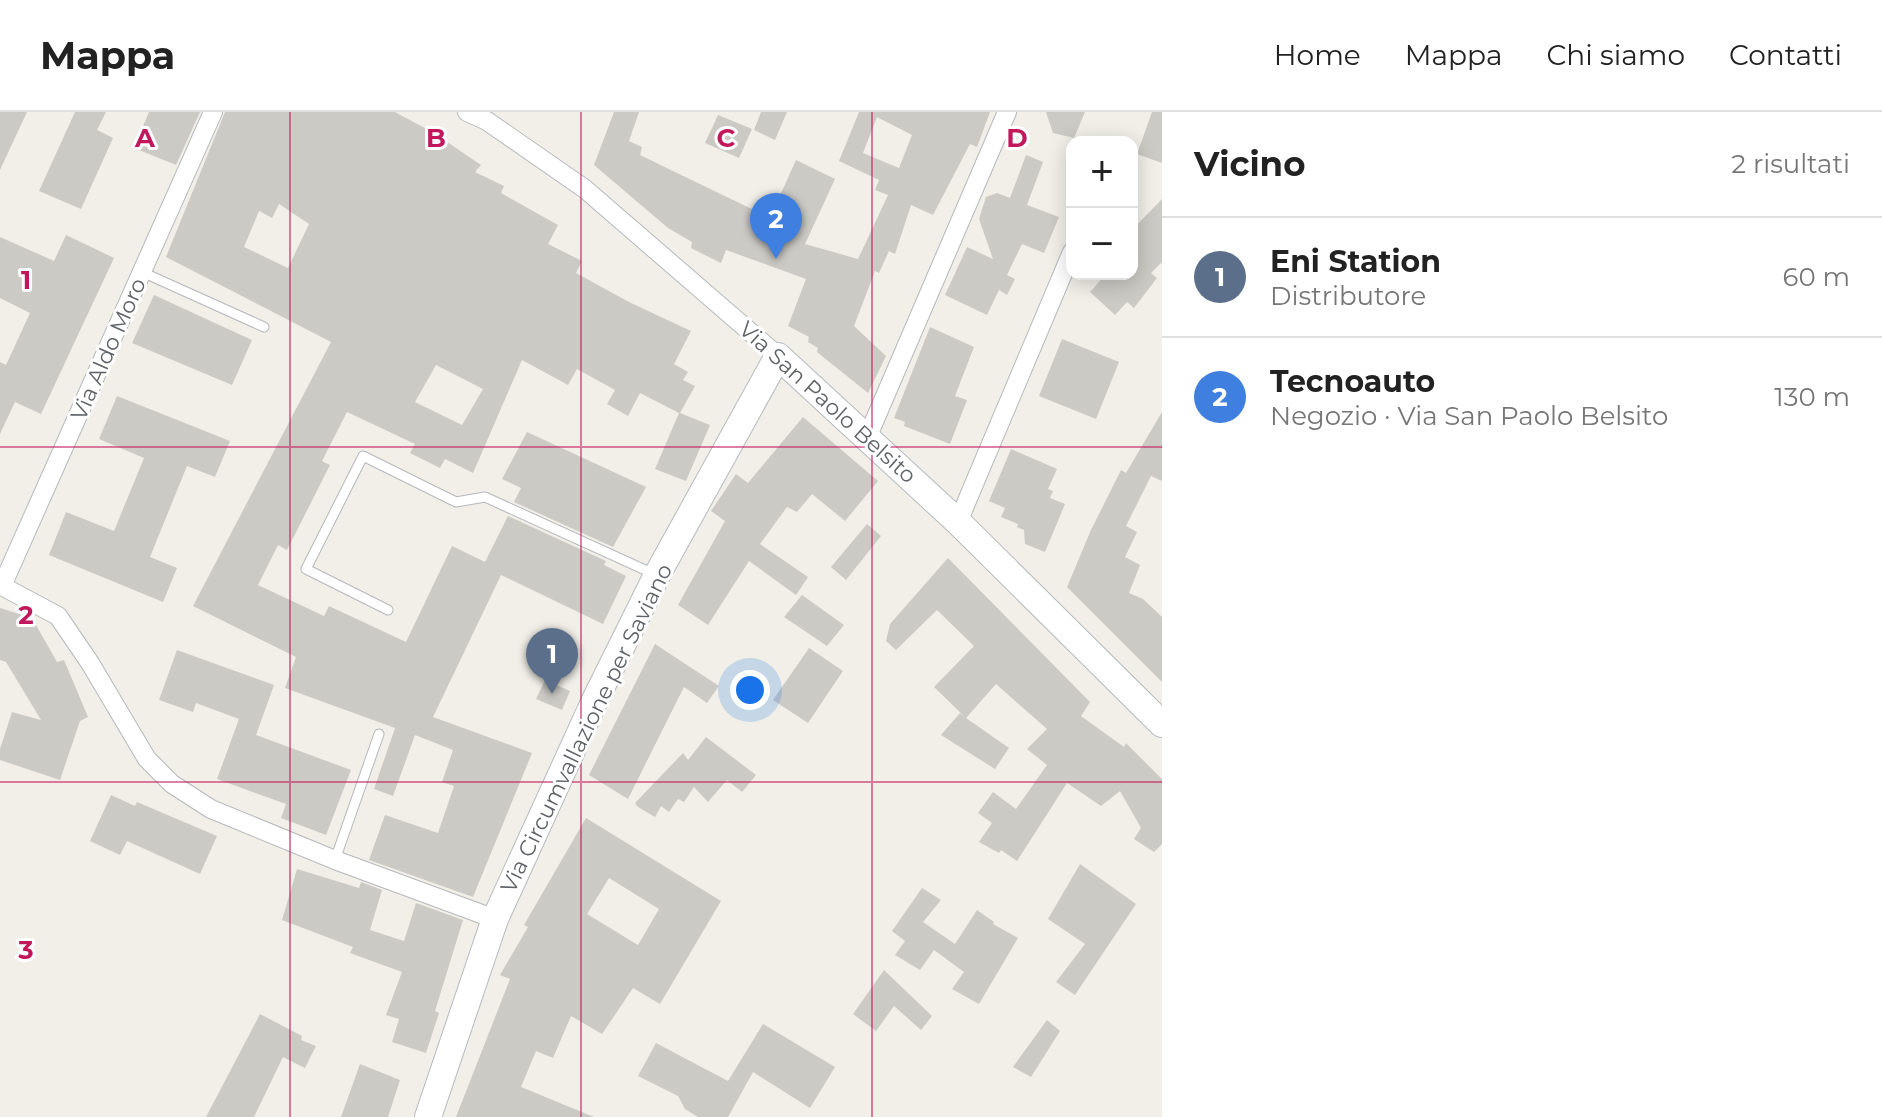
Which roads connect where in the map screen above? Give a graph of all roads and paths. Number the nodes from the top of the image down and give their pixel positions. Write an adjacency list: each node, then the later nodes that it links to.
1 (213, 112): 6 (street, Via Aldo Moro)
2 (467, 112): 4 (street, Via San Paolo Belsito)
3 (1007, 112): 9 (street)
4 (486, 117): 8 (street, Via San Paolo Belsito)
5 (1066, 266): 10 (street)
6 (142, 272): 7 (lane); 12 (street, Via Aldo Moro)
7 (264, 327)
8 (778, 356): 9 (main road, Via San Paolo Belsito); 11 (main road, Via Circumvallazione per Saviano)
9 (867, 438): 10 (main road, Via San Paolo Belsito)
10 (958, 522): 14 (main road, Via San Paolo Belsito)
11 (657, 575): 13 (lane); 17 (main road, Via Circumvallazione per Saviano)
12 (1, 585): 16 (street)
13 (388, 610)
14 (1162, 724)
15 (379, 734): 16 (lane)
16 (335, 860): 17 (street)
17 (495, 919): 18 (main road, Via Circumvallazione per Saviano)
18 (428, 1117)

